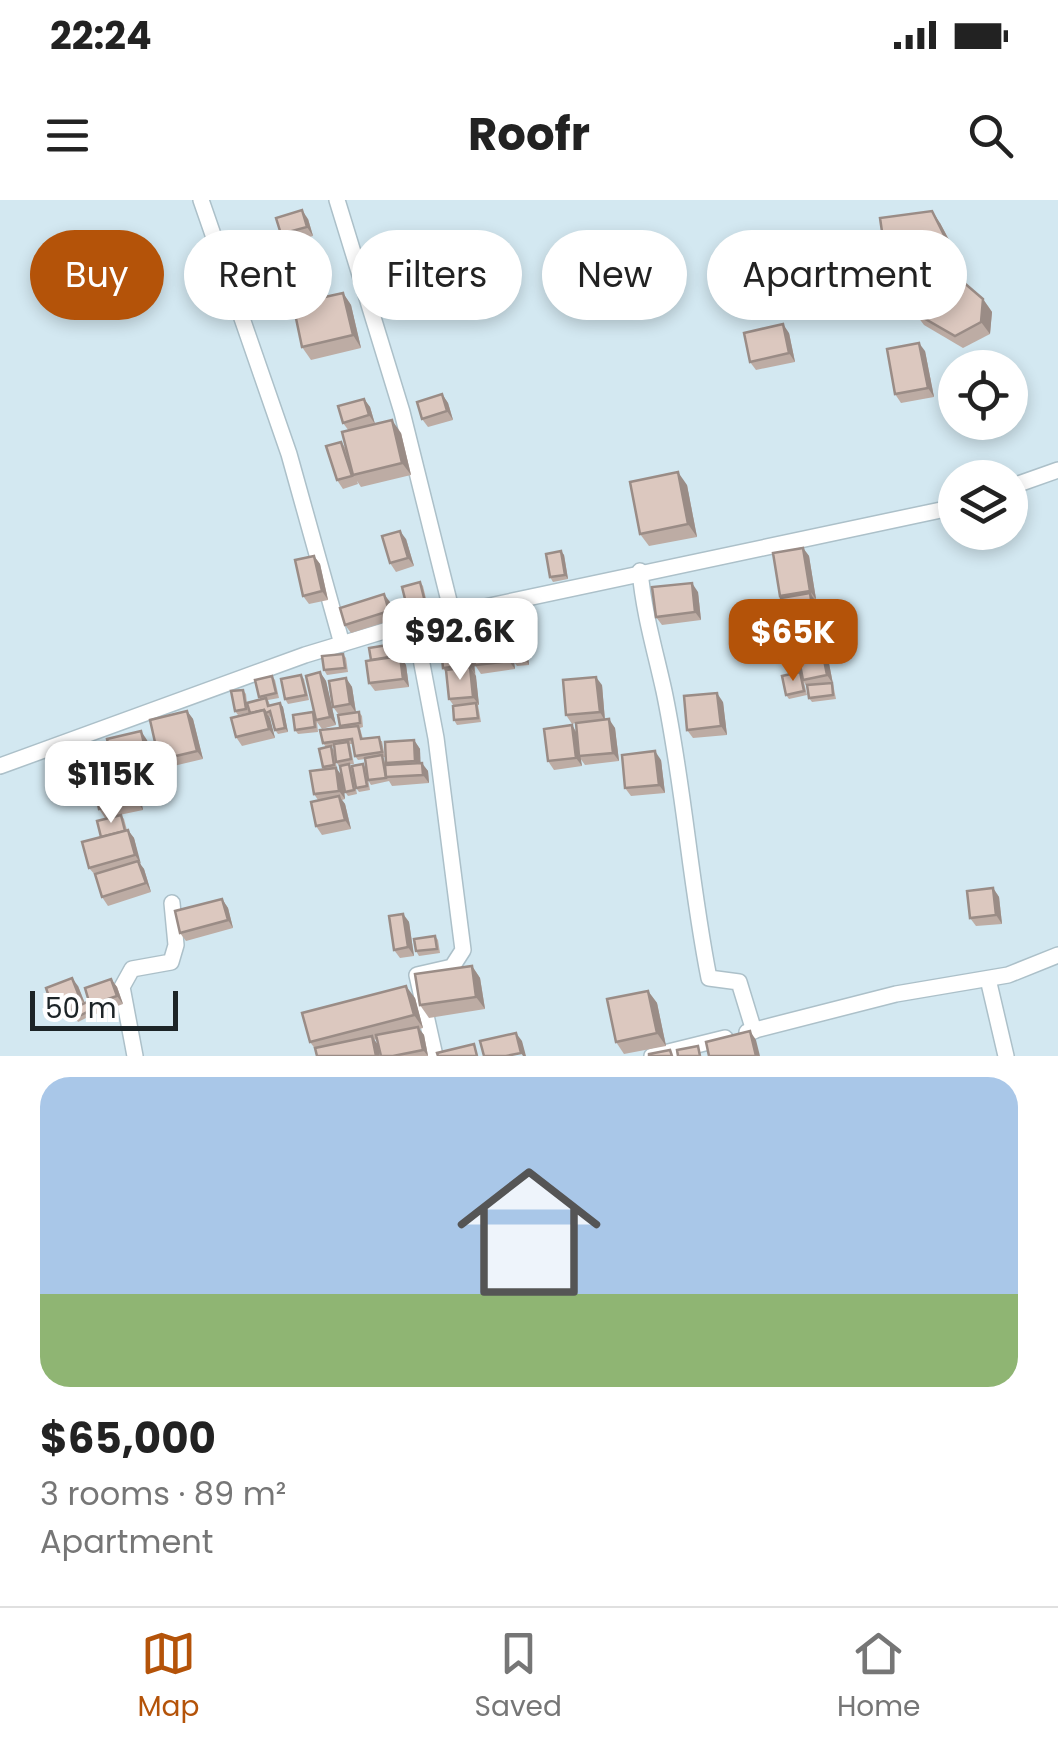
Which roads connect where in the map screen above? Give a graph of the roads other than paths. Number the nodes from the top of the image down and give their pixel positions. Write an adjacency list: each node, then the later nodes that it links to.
1 (201, 200): 9 (street)
2 (337, 200): 7 (street)
3 (1058, 470): 4 (street)
4 (1028, 480)
5 (938, 510): 6 (street)
6 (640, 572): 7 (street); 14 (street)
7 (452, 612): 8 (street)
8 (414, 622): 9 (street); 16 (street)
9 (342, 644): 10 (street)
10 (0, 766)
11 (172, 903): 15 (street)
12 (1058, 955): 13 (street)
13 (988, 978): 14 (street); 18 (street)
14 (754, 1031): 17 (street)
15 (135, 1056)
16 (435, 1056)
17 (652, 1056)
18 (1006, 1056)

